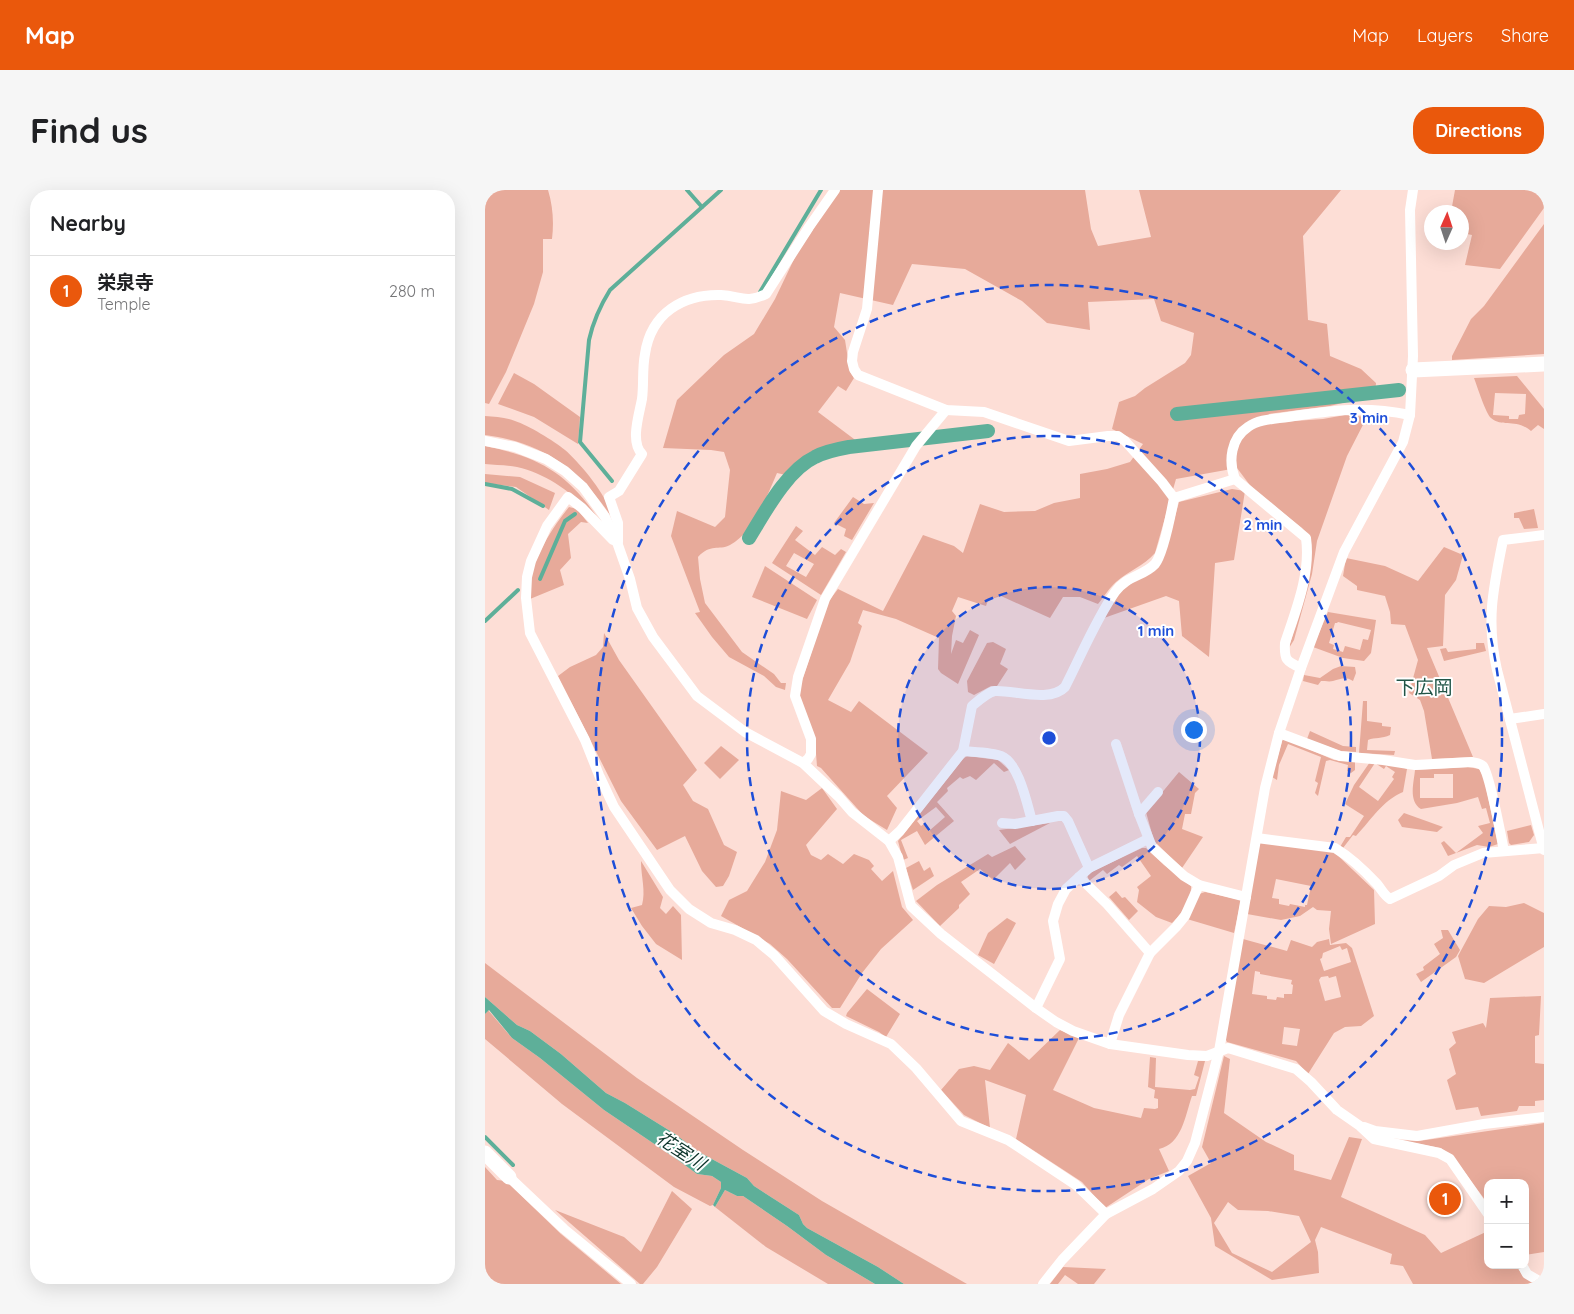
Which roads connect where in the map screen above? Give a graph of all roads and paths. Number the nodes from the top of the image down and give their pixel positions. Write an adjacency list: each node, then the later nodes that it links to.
1 (835, 190): 12 (street)
2 (878, 190): 6 (street)
3 (1413, 190): 5 (street)
4 (1544, 364): 5 (street)
5 (1413, 370): 7 (street)
6 (946, 410): 10 (street); 19 (street)
7 (1410, 416): 9 (street); 13 (street)
8 (485, 441): 12 (street)
9 (1235, 478): 10 (street); 13 (street)
10 (1174, 498): 18 (street)
11 (1544, 536): 15 (street)
12 (618, 545): 19 (street); 42 (street)
13 (1301, 668): 16 (street)
14 (1544, 714): 15 (street)
15 (1510, 719): 27 (street)
16 (1279, 733): 24 (street); 28 (street)
17 (1116, 744): 21 (street)
18 (963, 751): 22 (street); 26 (street)
19 (803, 763): 26 (street)
20 (1158, 792): 21 (street)
21 (1139, 814): 25 (street)
22 (1032, 821): 23 (street); 29 (street)
23 (1002, 823)
24 (1257, 838): 28 (street); 32 (street)
25 (1148, 839): 29 (street); 31 (street)
26 (889, 840): 34 (street)
27 (1544, 849): 28 (street)
28 (1505, 851)
29 (1089, 868): 30 (street)
30 (1079, 876): 33 (street); 34 (street)
31 (1199, 885): 32 (street); 33 (street)
32 (1247, 897): 36 (street)
33 (1150, 953): 35 (street)
34 (1037, 1008): 35 (street)
35 (1109, 1044): 36 (street)
36 (1219, 1051): 38 (street); 42 (street)
37 (1544, 1117): 38 (street)
38 (1360, 1126): 41 (street)
39 (485, 1153): 40 (street)
40 (509, 1178): 44 (street)
41 (1484, 1208)
42 (1106, 1214): 45 (street)
43 (1524, 1269): 46 (street)
44 (631, 1284)
45 (1043, 1284)
46 (1544, 1284)

